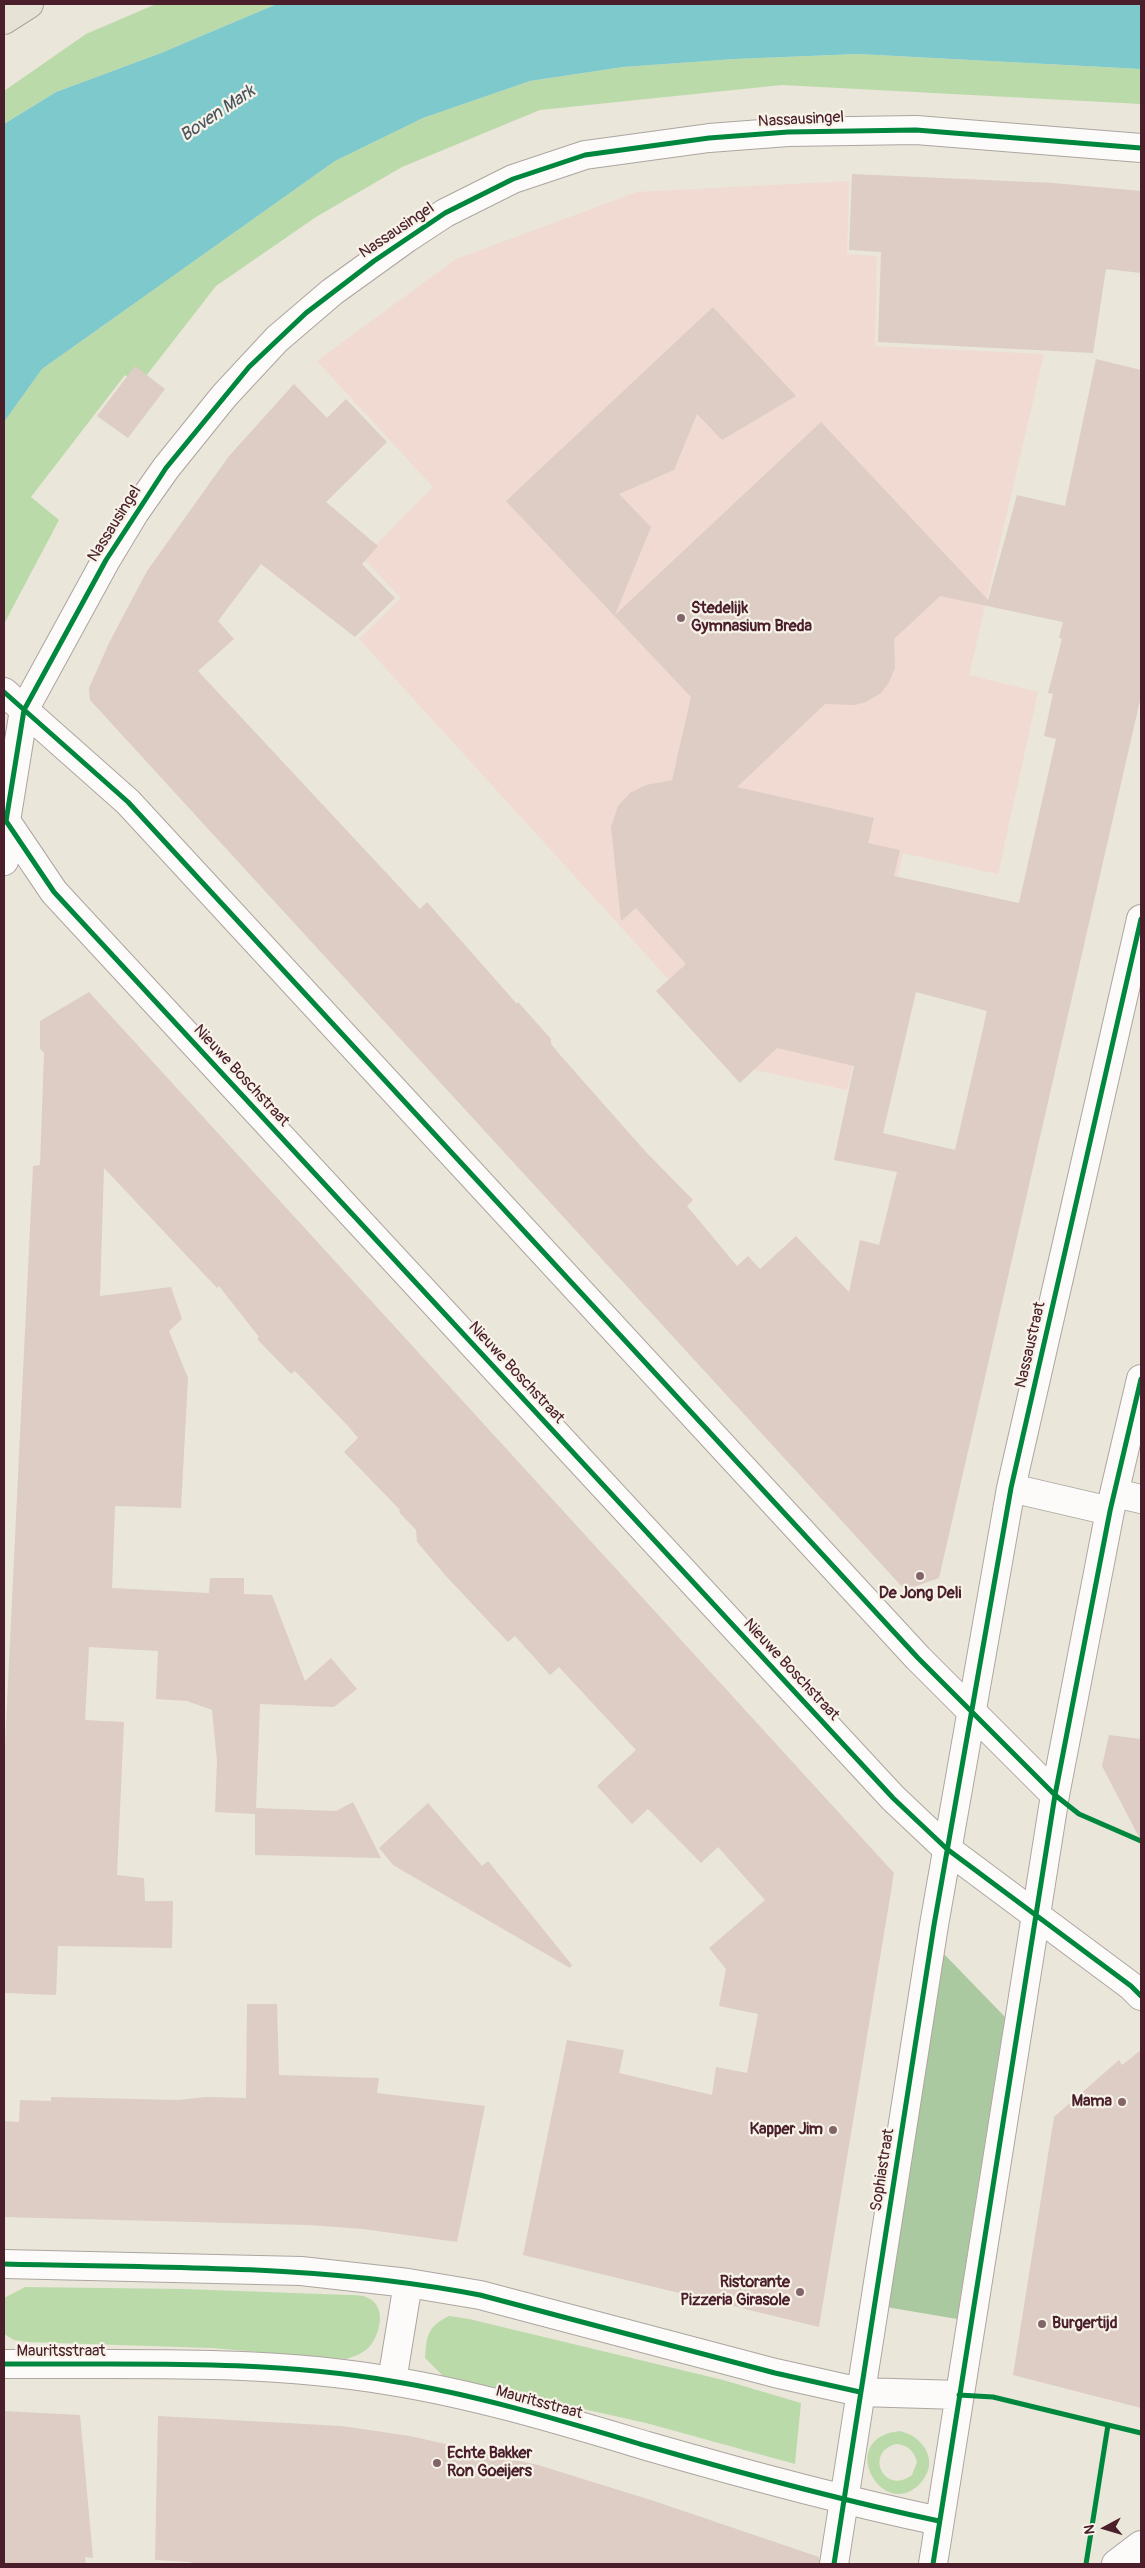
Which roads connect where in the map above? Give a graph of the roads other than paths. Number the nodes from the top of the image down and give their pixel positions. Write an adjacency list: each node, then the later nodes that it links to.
1 (1141, 148): 3 (street, Nassausingel)
2 (4, 692): 3 (street)
3 (24, 710): 4 (street); 11 (street)
4 (5, 819): 5 (street); 14 (street, Nieuwe Boschstraat)
5 (4, 861)
6 (1141, 919): 8 (street, Nassaustraat)
7 (1141, 1379): 10 (street)
8 (1011, 1488): 10 (street); 11 (street, Nassaustraat)
9 (1141, 1499): 10 (street)
10 (1113, 1502): 13 (street)
11 (971, 1712): 12 (street, Nassaustraat); 13 (street)
12 (960, 1780): 14 (street, Sophiastraat)
13 (1055, 1795): 15 (street)
14 (948, 1849): 15 (street, Nieuwe Boschstraat); 21 (street, Sophiastraat)
15 (1035, 1916): 16 (street, Nieuwe Boschstraat); 22 (street)
16 (1141, 1996)
17 (4, 2264): 18 (street)
18 (408, 2283): 20 (street); 21 (street)
19 (4, 2364): 20 (street, Mauritsstraat)
20 (392, 2381): 23 (street, Mauritsstraat)
21 (860, 2392): 22 (street); 23 (street, Sophiastraat)
22 (959, 2395): 24 (street)
23 (843, 2501): 24 (street, Mauritsstraat); 26 (street, Sophiastraat)
24 (939, 2521): 27 (street)
25 (1141, 2545): 28 (street)
26 (834, 2564)
27 (933, 2564)
28 (1116, 2564)

